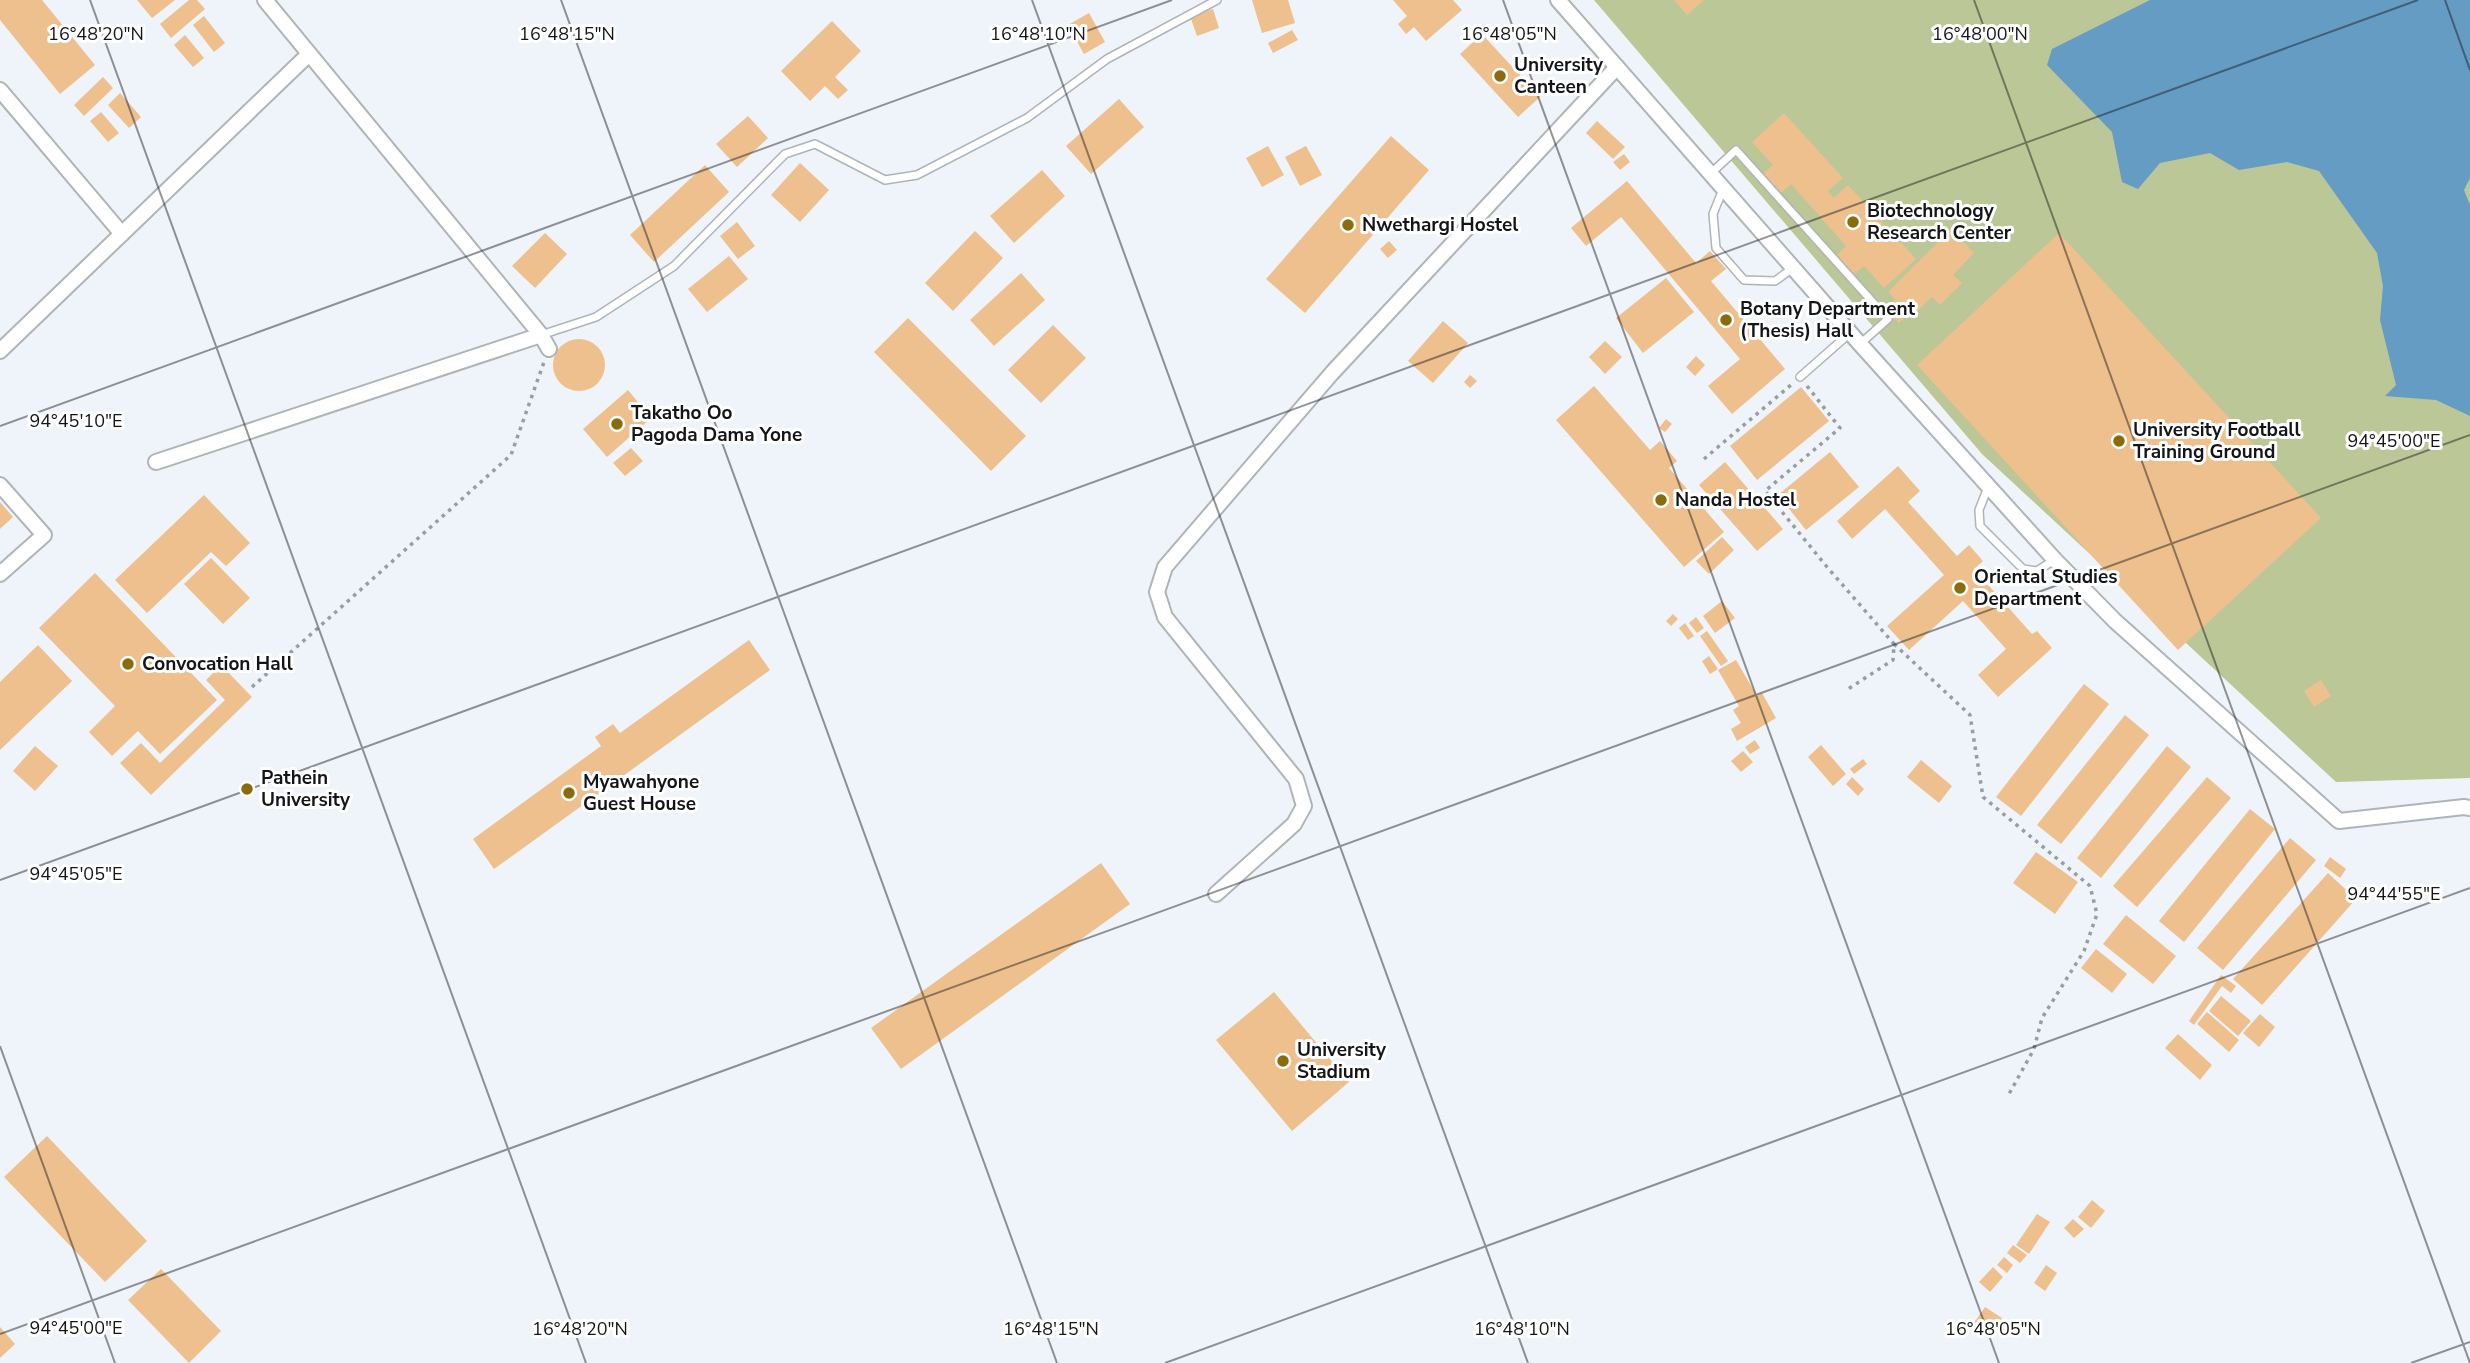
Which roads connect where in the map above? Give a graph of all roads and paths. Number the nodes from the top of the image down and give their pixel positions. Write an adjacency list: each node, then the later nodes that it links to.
1 (265, 0): 4 (street)
2 (1217, 0): 11 (lane)
3 (1558, 0): 5 (street)
4 (309, 54): 9 (street); 11 (street)
5 (1618, 67): 7 (street); 26 (street)
6 (0, 90): 9 (street)
7 (1710, 174): 8 (street); 12 (lane)
8 (1723, 188): 10 (street); 10 (lane)
9 (122, 234): 14 (street)
10 (1793, 268): 12 (street)
11 (541, 335): 13 (street); 17 (street)
12 (1855, 339): 15 (lane); 19 (street)
13 (549, 349): 23 (path)
14 (0, 351)
15 (1800, 377): 16 (path); 22 (path)
16 (1704, 459)
17 (156, 462)
18 (0, 485): 21 (street)
19 (1988, 486): 20 (street); 20 (lane)
20 (2055, 560): 25 (street)
21 (0, 575)
22 (1894, 644): 24 (path); 27 (path)
23 (252, 687)
24 (1845, 691)
25 (2470, 808)
26 (1216, 894)
27 (2009, 1094)

